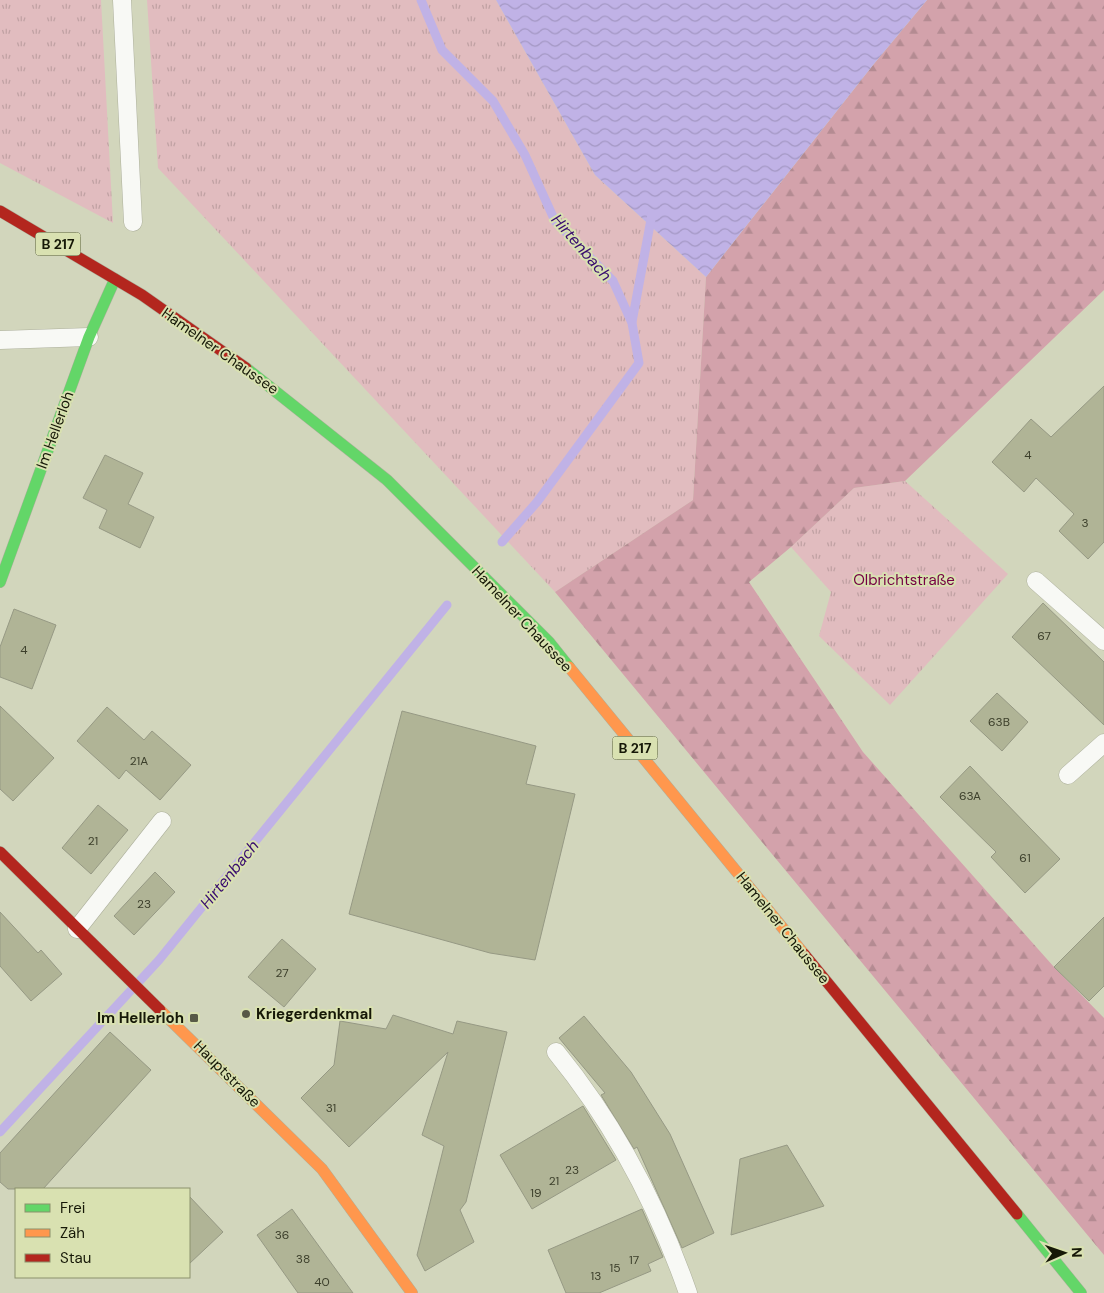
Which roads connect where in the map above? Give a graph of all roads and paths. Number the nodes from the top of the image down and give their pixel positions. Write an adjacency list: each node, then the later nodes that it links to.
1 (122, 0): 3 (lane)
2 (0, 210): 4 (main road, Hamelner Chaussee / B 217)
3 (133, 222)
4 (114, 279): 5 (main road, Im Hellerloh); 18 (main road, Hamelner Chaussee / B 217)
5 (89, 337): 6 (lane); 8 (main road, Im Hellerloh)
6 (0, 340)
7 (1036, 581): 9 (lane)
8 (0, 582)
9 (1104, 641)
10 (1104, 743): 11 (lane)
11 (1068, 775)
12 (162, 820): 14 (lane)
13 (0, 852): 14 (main road, Hauptstraße)
14 (77, 929): 16 (main road, Hauptstraße)
15 (556, 1052): 17 (lane)
16 (412, 1293)
17 (688, 1293)
18 (1082, 1293)

